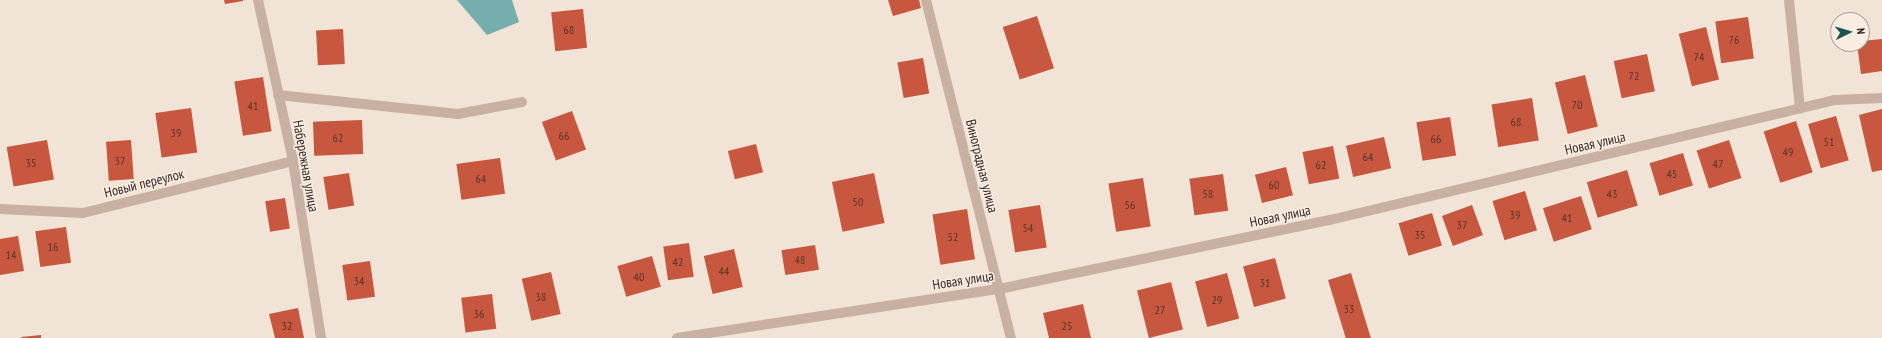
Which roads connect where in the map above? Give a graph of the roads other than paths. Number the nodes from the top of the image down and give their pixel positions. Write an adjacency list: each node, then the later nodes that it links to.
1 (258, 0): 4 (street, Набережная улица)
2 (926, 0): 10 (street, Виноградная улица)
3 (1790, 0): 7 (street)
4 (278, 95): 6 (street); 8 (street, Набережная улица)
5 (1882, 98): 7 (street, Новая улица)
6 (522, 102)
7 (1800, 108): 10 (street, Новая улица)
8 (292, 161): 9 (street, Новый переулок); 11 (street, Набережная улица)
9 (0, 209)
10 (999, 289): 12 (street, Новая улица); 13 (street, Виноградная улица)
11 (321, 338)
12 (678, 338)
13 (1011, 338)

